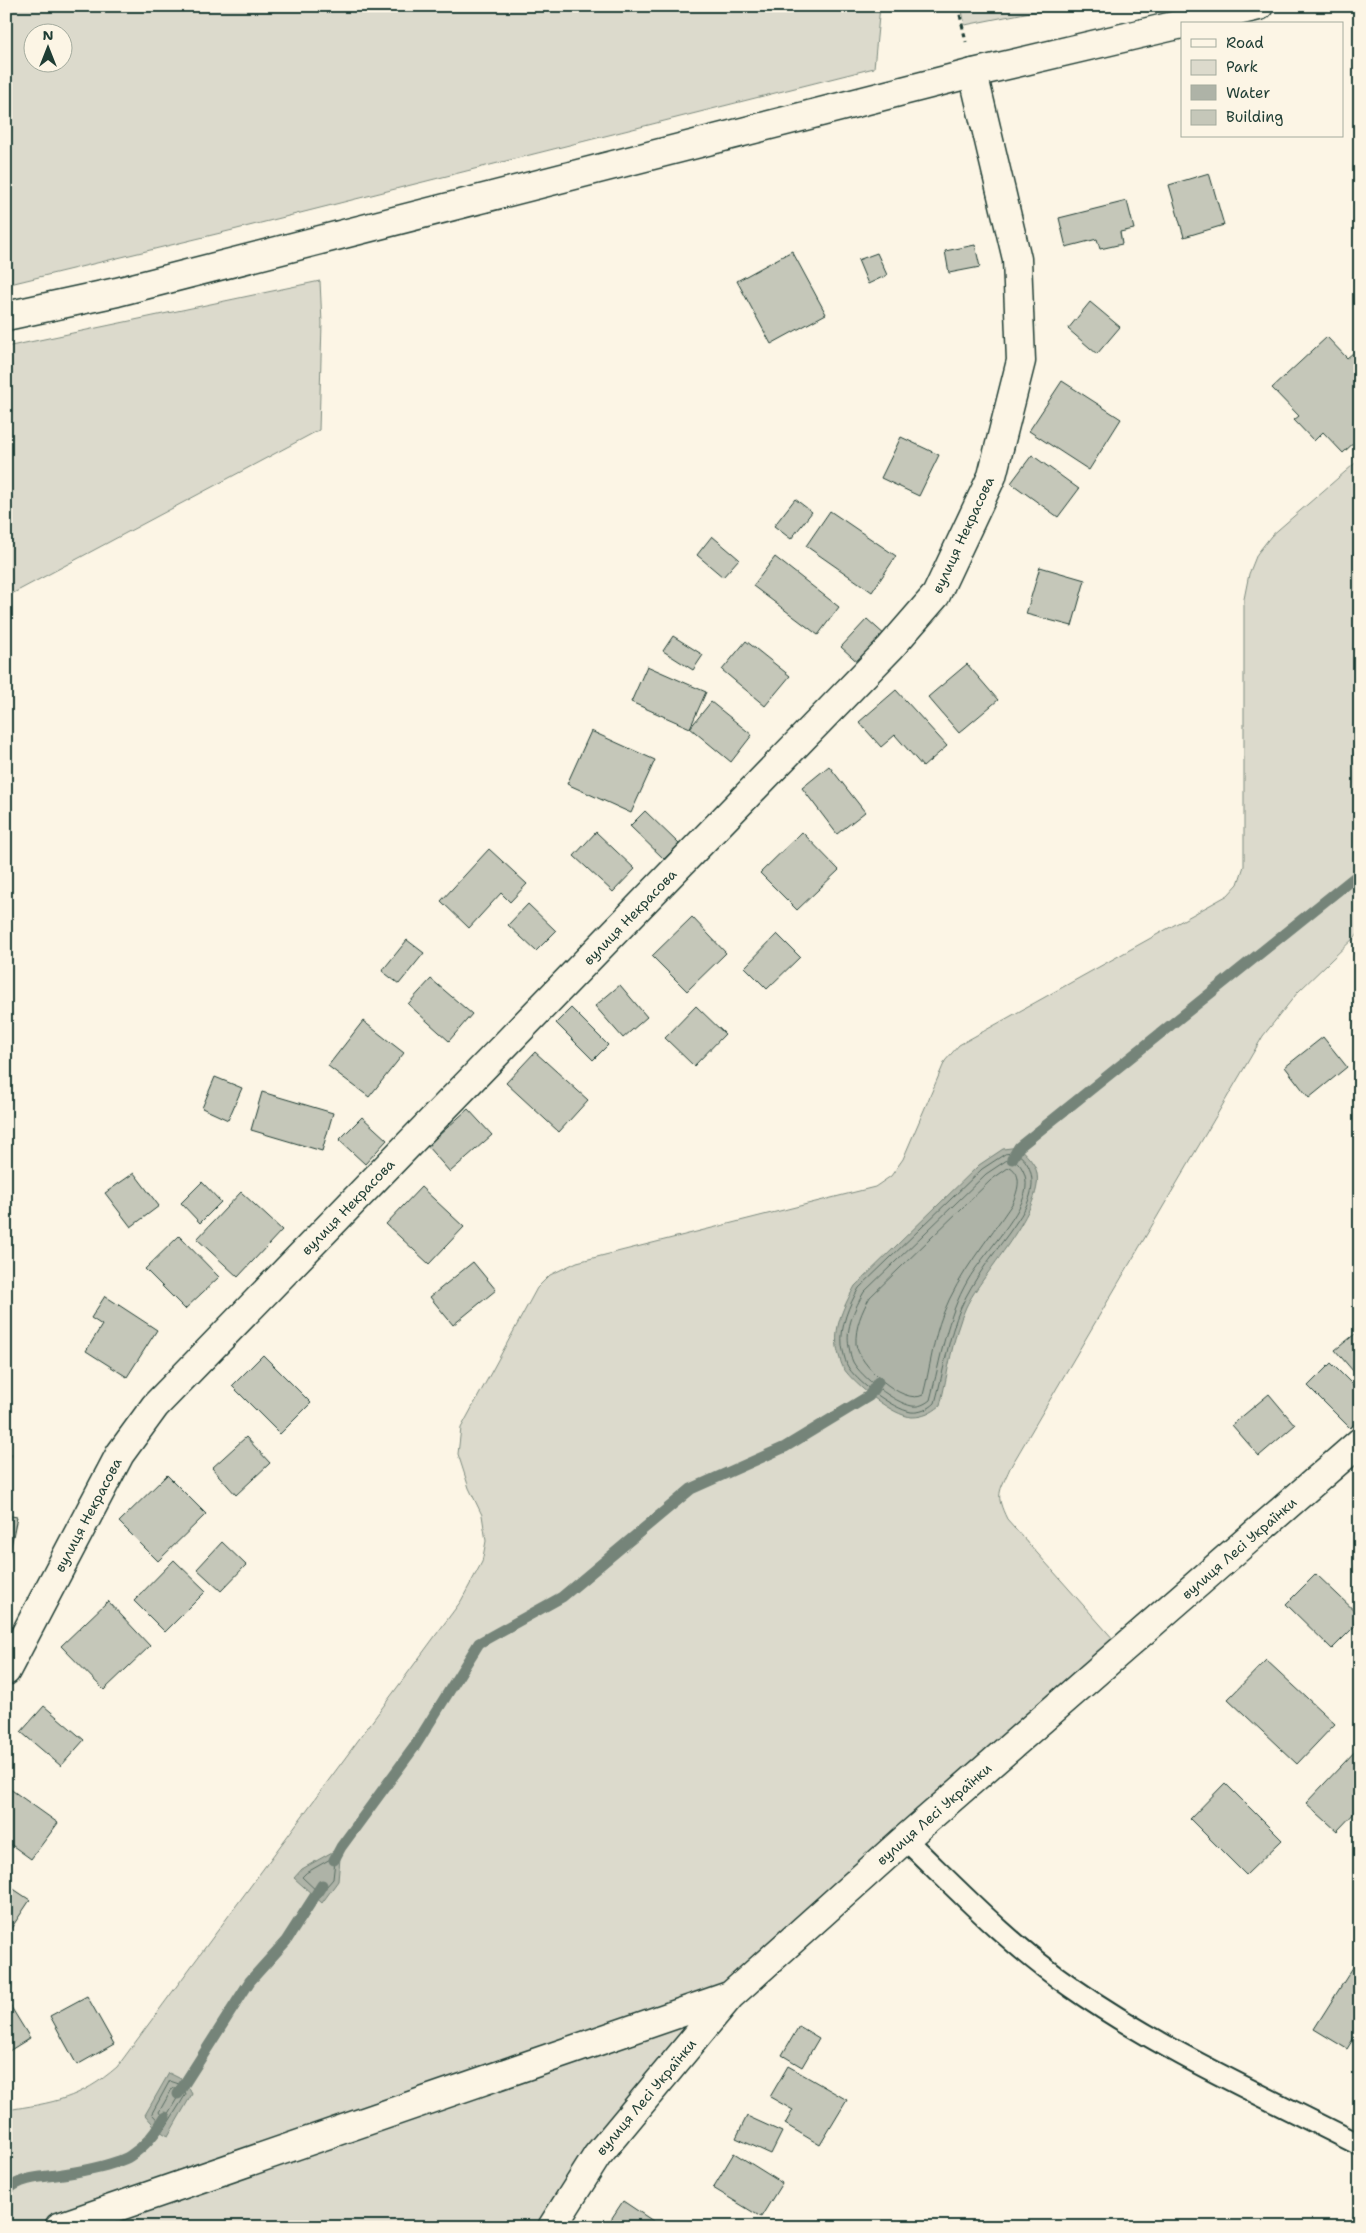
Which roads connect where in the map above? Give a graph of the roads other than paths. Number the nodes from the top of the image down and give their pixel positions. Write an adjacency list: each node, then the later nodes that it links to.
1 (1258, 6): 2 (street)
2 (1191, 22)
3 (1181, 24): 4 (street)
4 (974, 73): 5 (street); 7 (street, вулиця Некрасова)
5 (6, 316)
6 (1360, 1442): 8 (street, вулиця Лесі Українки)
7 (6, 1672)
8 (905, 1839): 9 (street, вулиця Лесі Українки); 10 (lane)
9 (730, 1996): 11 (street); 12 (street, вулиця Лесі Українки)
10 (1360, 2144)
11 (59, 2227)
12 (552, 2227)

